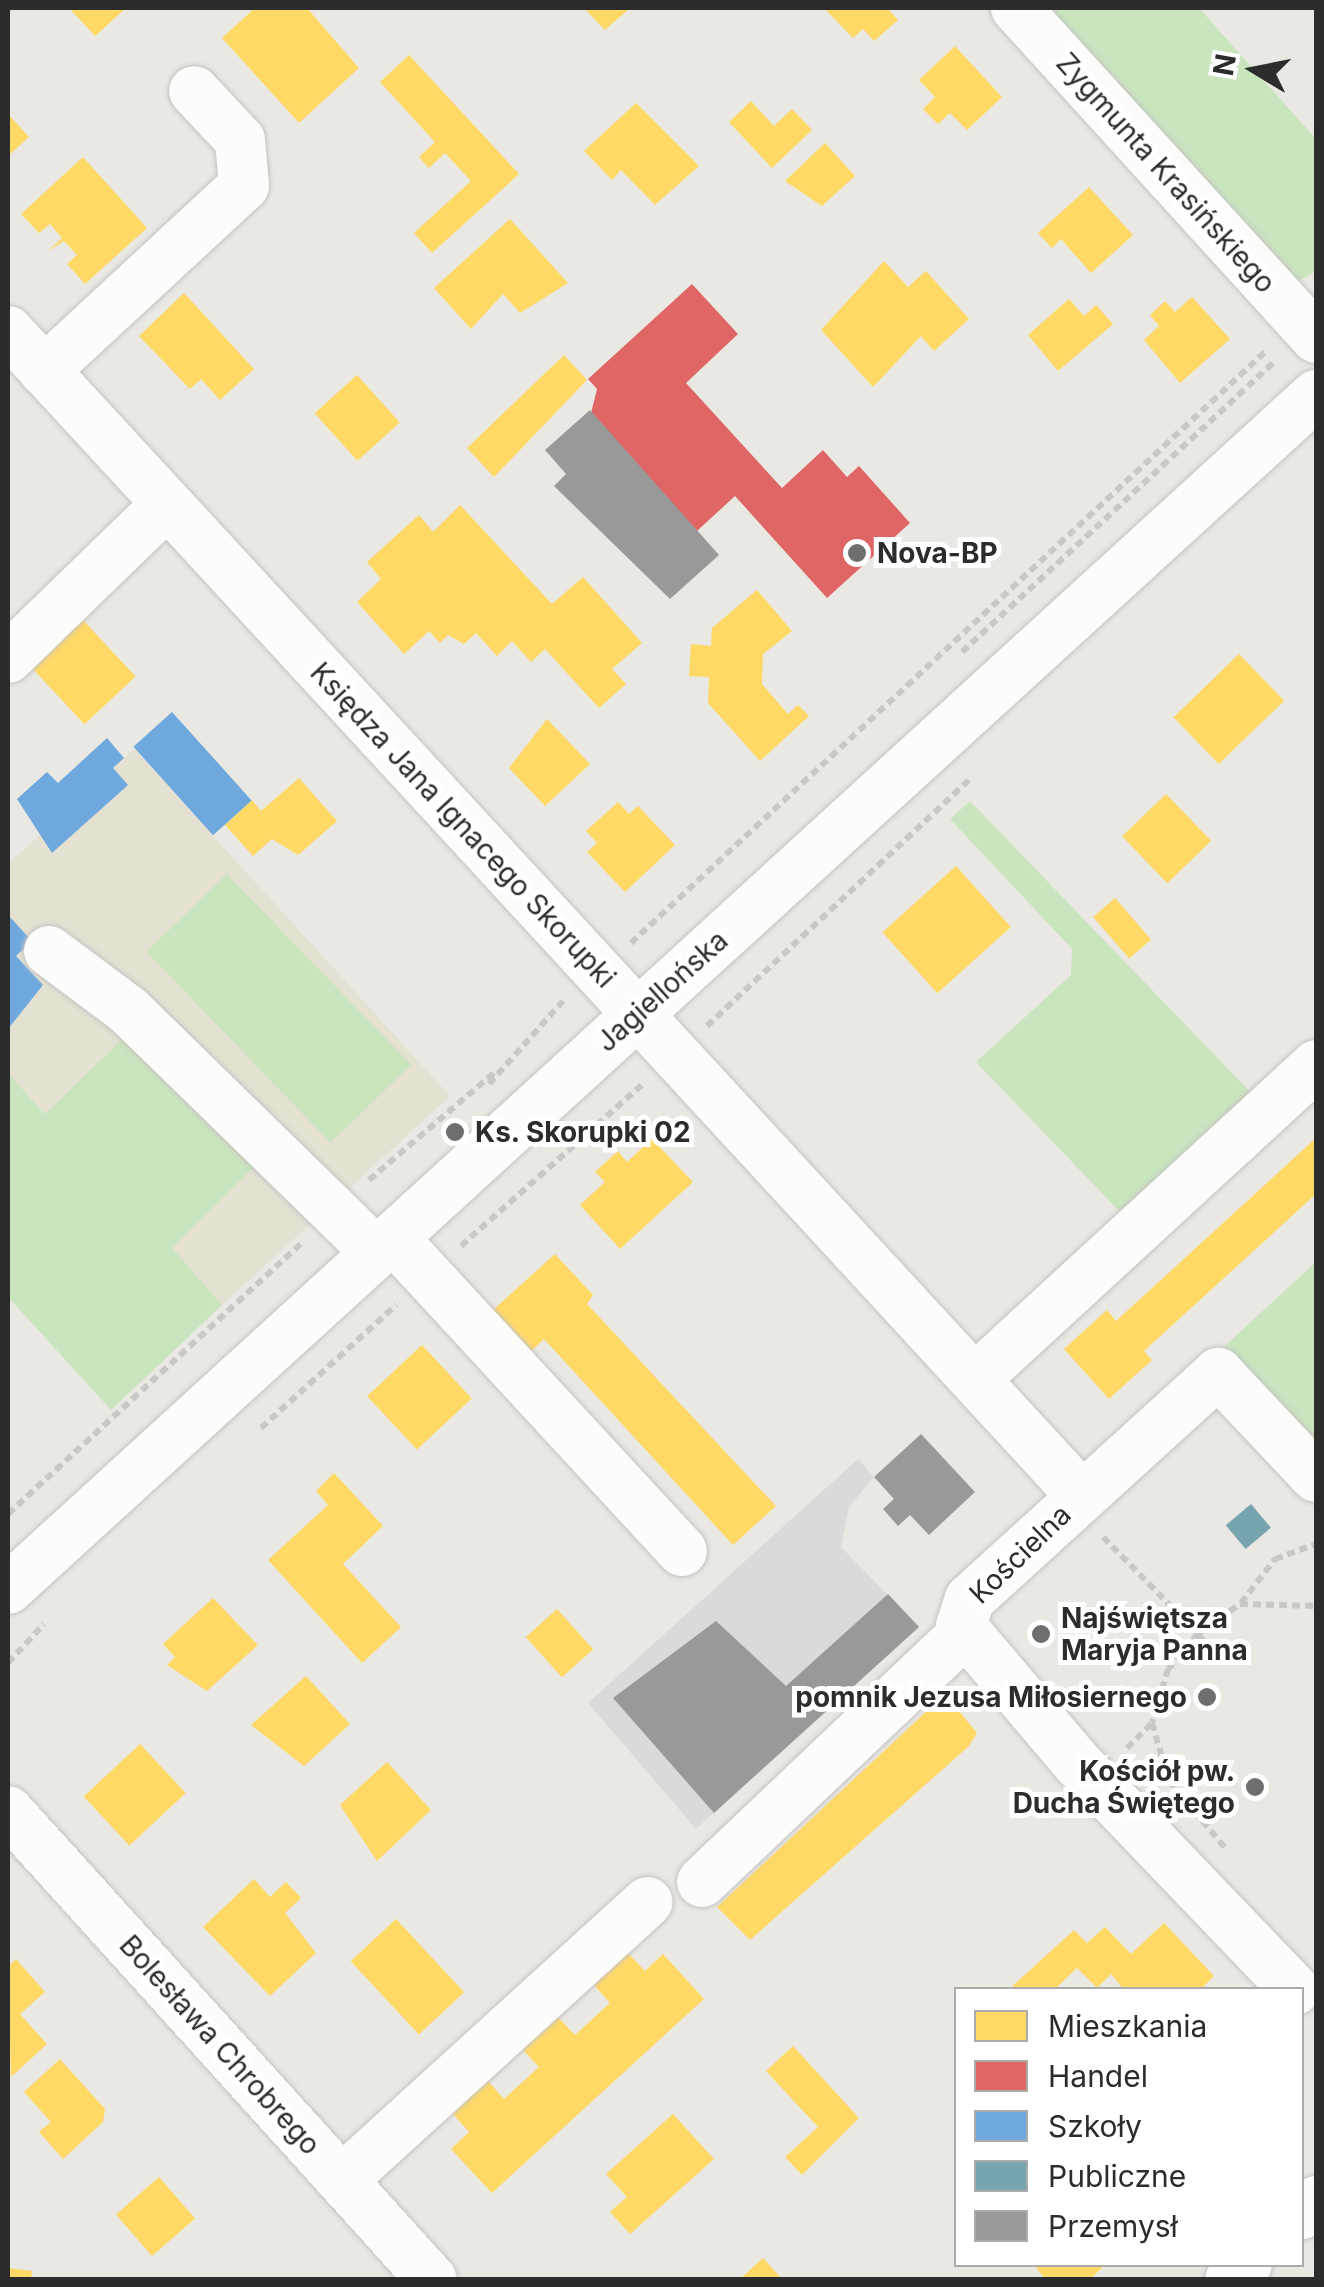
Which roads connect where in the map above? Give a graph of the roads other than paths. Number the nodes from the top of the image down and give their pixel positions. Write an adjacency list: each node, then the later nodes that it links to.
1 (1016, 8): 4 (street, Zygmunta Krasińskiego)
2 (194, 91): 5 (street)
3 (8, 330): 5 (street, Księdza Jana Ignacego Skorupki)
4 (1292, 339)
5 (44, 371): 7 (street, Księdza Jana Ignacego Skorupki)
6 (1316, 395): 10 (street, Jagiellońska)
7 (167, 504): 8 (street); 10 (street, Księdza Jana Ignacego Skorupki)
8 (8, 658)
9 (50, 951): 12 (street)
10 (636, 1014): 12 (street, Jagiellońska); 13 (street, Księdza Jana Ignacego Skorupki)
11 (1316, 1065): 13 (street)
12 (384, 1245): 16 (street); 17 (street, Jagiellońska)
13 (975, 1379): 15 (street, Księdza Jana Ignacego Skorupki)
14 (1316, 1478): 15 (street, Kościelna)
15 (1076, 1500): 18 (street, Kościelna)
16 (682, 1551)
17 (8, 1589)
18 (963, 1634): 20 (street); 22 (street, Kościelna)
19 (8, 1812): 23 (street, Bolesława Chrobrego)
20 (702, 1882)
21 (647, 1902): 23 (street)
22 (1292, 1987)
23 (342, 2180): 24 (street, Bolesława Chrobrego)
24 (432, 2280)

